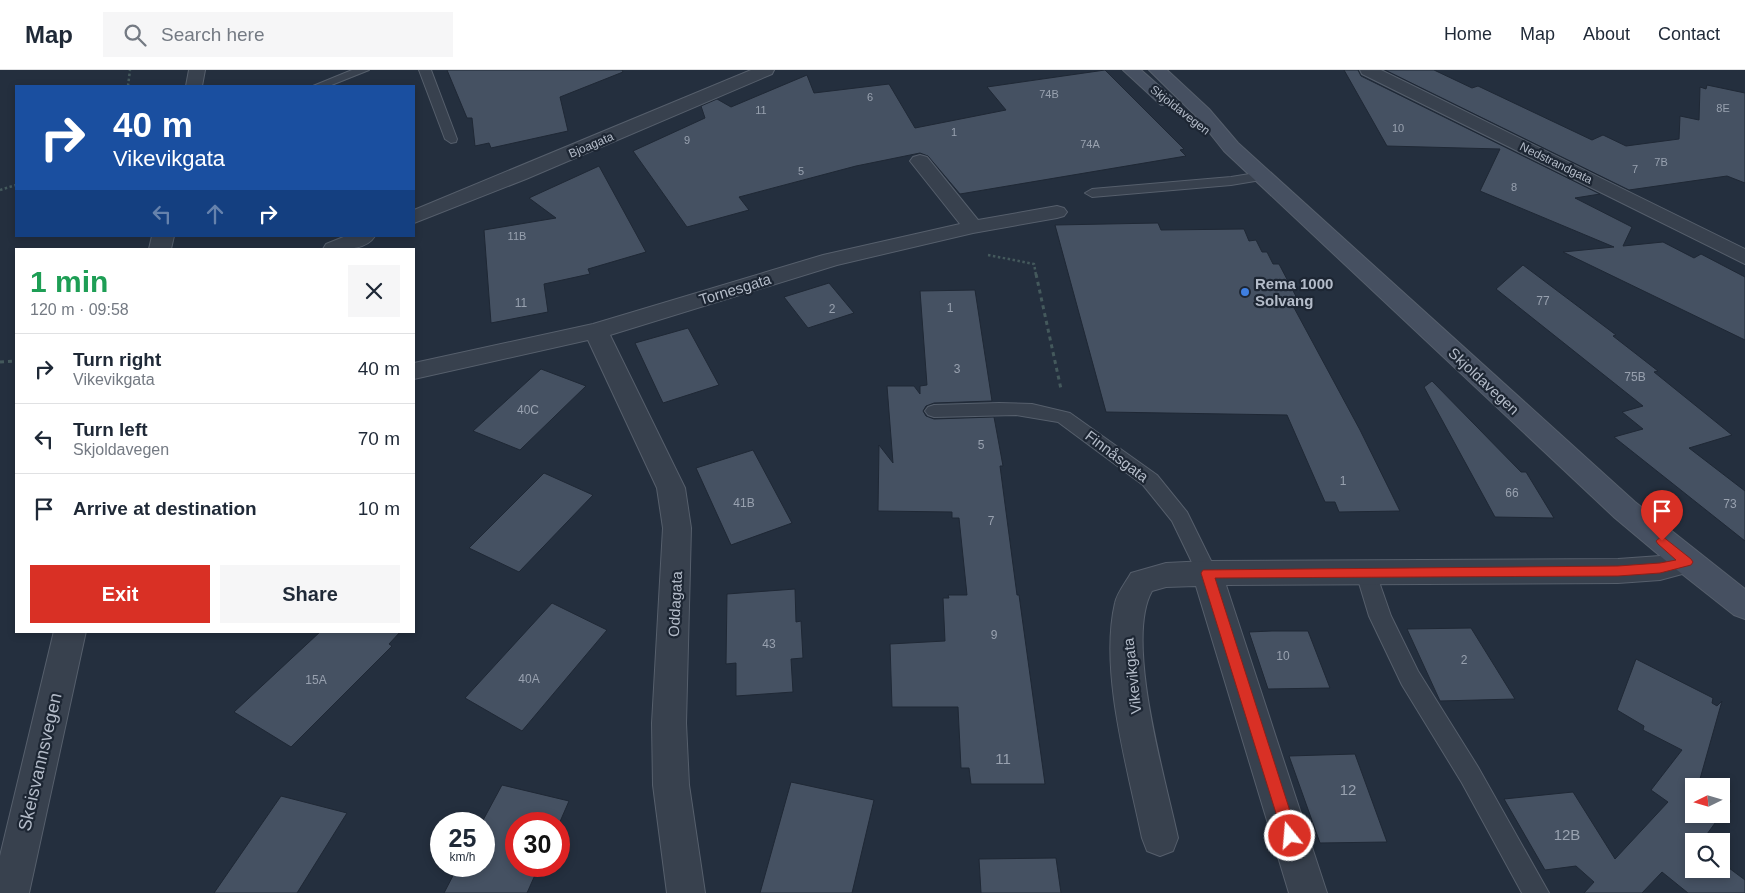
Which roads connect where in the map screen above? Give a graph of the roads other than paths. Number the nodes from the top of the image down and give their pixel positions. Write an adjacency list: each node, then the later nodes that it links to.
1 (197, 70): 8 (street)
2 (363, 70): 9 (lane)
3 (425, 70): 10 (lane)
4 (766, 70): 16 (street, Bjoagata)
5 (1131, 70): 11 (main road, Skjoldavegen)
6 (1156, 70): 11 (main road, Skjoldavegen)
7 (1368, 70): 20 (street, Nedstrandgata)
8 (194, 85)
9 (322, 85)
10 (451, 140)
11 (1231, 148): 13 (main road, Skjoldavegen)
12 (920, 161): 17 (street)
13 (1262, 176): 14 (lane); 24 (main road, Skjoldavegen)
14 (1092, 193)
15 (1056, 212): 17 (street, Tornesgata)
16 (415, 217)
17 (973, 227): 21 (street, Tornesgata)
18 (363, 237): 19 (street)
19 (336, 248)
20 (1745, 257)
21 (596, 331): 22 (street, Tornesgata); 31 (street, Oddagata)
22 (415, 371)
23 (934, 411): 25 (lane, Finnåsgata)
24 (1687, 562): 26 (street, Vikevikgata); 27 (main road, Skjoldavegen)
25 (1207, 573): 26 (street, Vikevikgata); 29 (street, Vikevikgata); 32 (street, Finnåsgata)
26 (1366, 573): 33 (lane)
27 (1745, 606)
28 (70, 633): 30 (street, Skeisvannsvegen)
29 (1160, 838)
30 (10, 893)
31 (686, 893)
32 (1308, 893)
33 (1536, 893)

